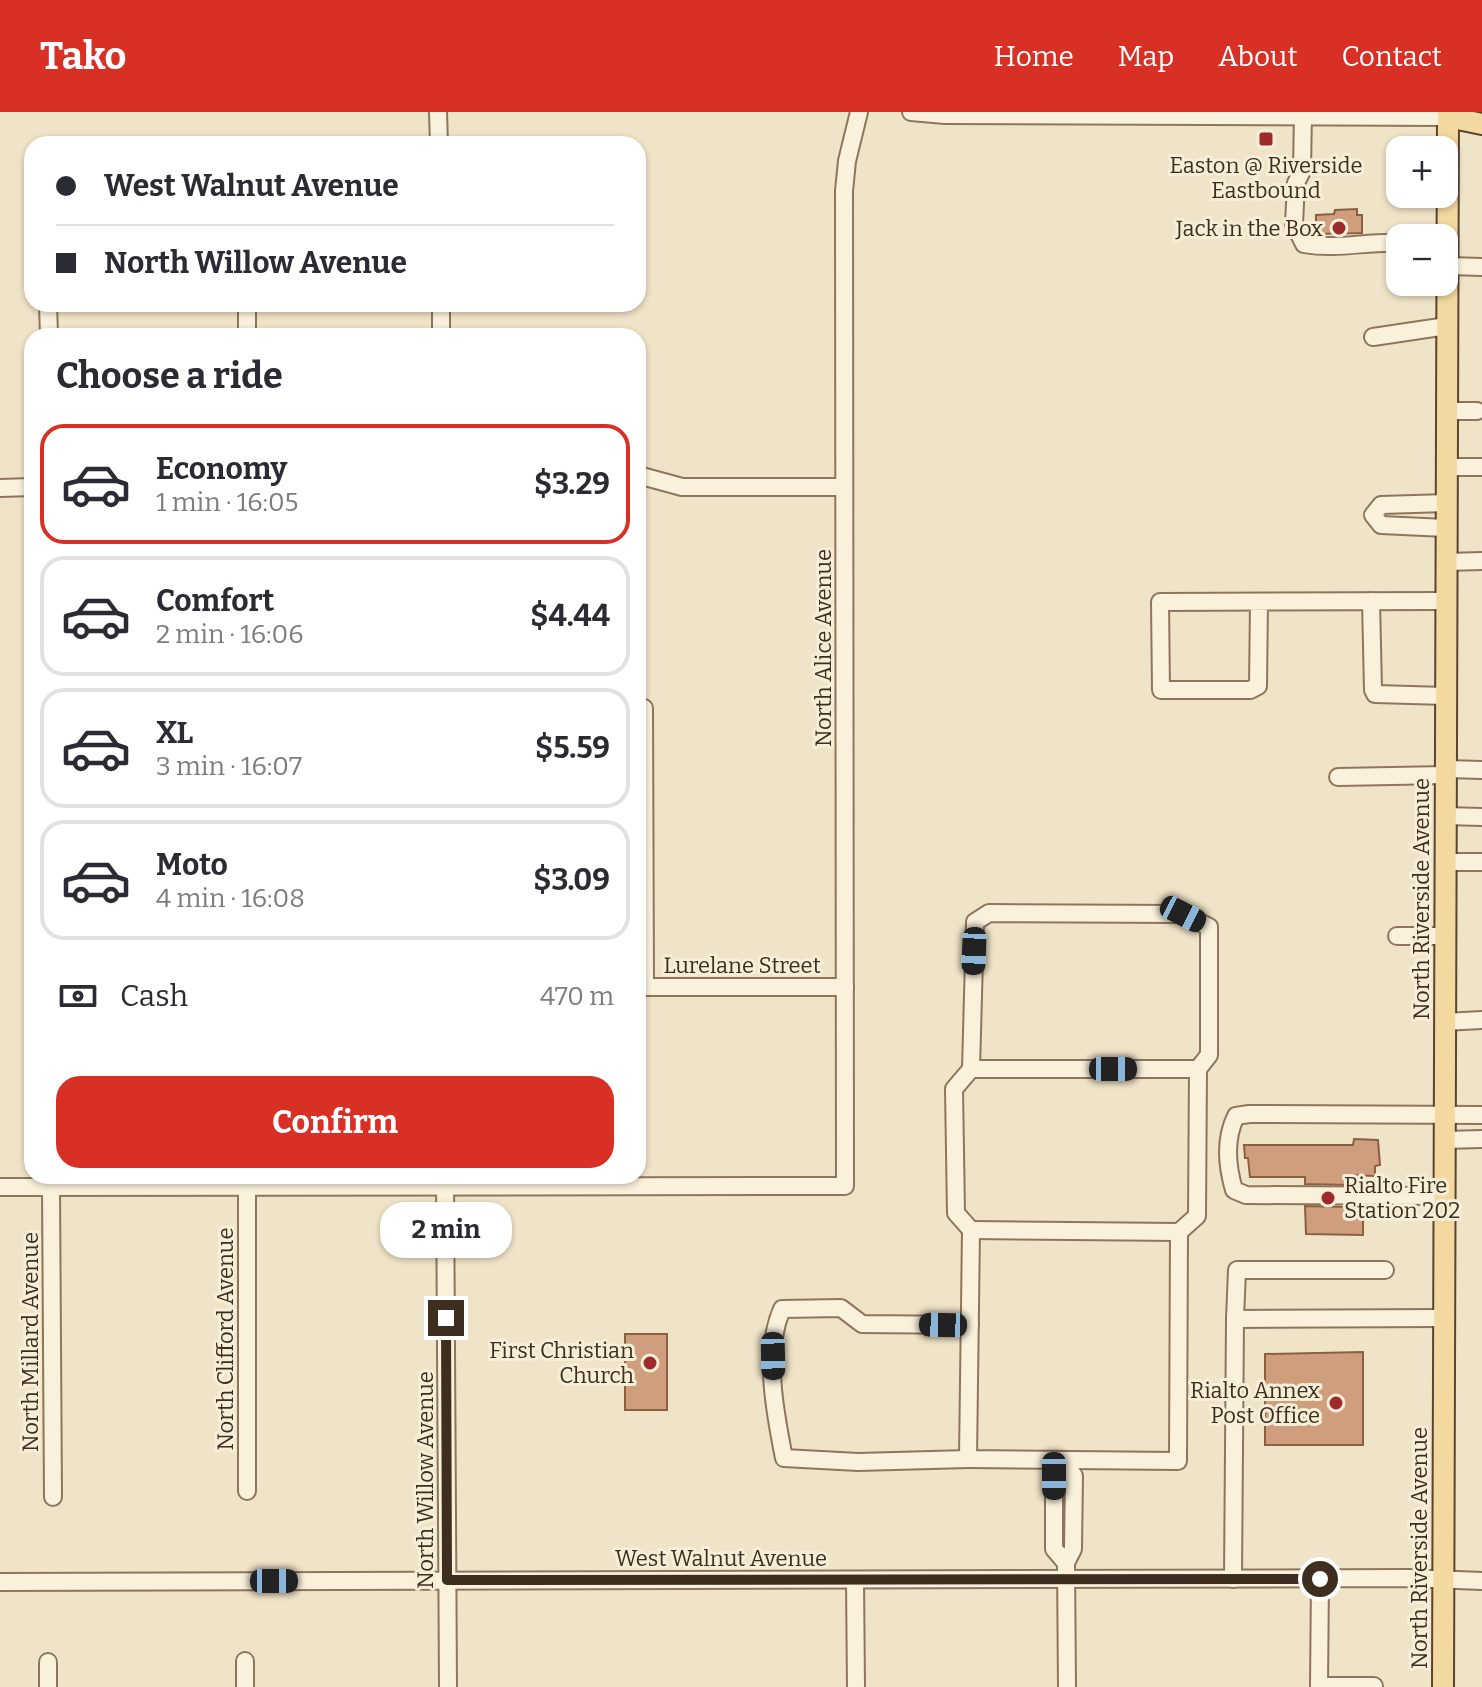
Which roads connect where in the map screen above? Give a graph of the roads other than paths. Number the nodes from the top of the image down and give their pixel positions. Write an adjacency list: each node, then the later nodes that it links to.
1 (438, 112): 9 (street)
2 (859, 112): 23 (street, North Alice Avenue)
3 (911, 112): 4 (street)
4 (1066, 114): 5 (street)
5 (1229, 114): 6 (street)
6 (1304, 114): 7 (street); 11 (street)
7 (1453, 114): 8 (main road); 10 (main road, North Riverside Avenue)
8 (1482, 124)
9 (439, 136)
10 (1447, 224)
11 (1386, 242)
12 (1458, 257): 13 (street)
13 (1482, 267)
14 (1447, 296): 15 (main road, North Riverside Avenue)
15 (1447, 326): 16 (street); 17 (main road, North Riverside Avenue)
16 (1373, 337)
17 (1447, 411): 18 (street); 19 (main road, North Riverside Avenue)
18 (1477, 411)
19 (1447, 467): 20 (street); 25 (main road, North Riverside Avenue)
20 (1482, 467)
21 (646, 477): 23 (street)
22 (24, 487): 24 (street)
23 (844, 487): 43 (street, North Alice Avenue)
24 (0, 488)
25 (1447, 503): 26 (main road, North Riverside Avenue); 26 (street)
26 (1446, 528): 28 (main road, North Riverside Avenue)
27 (1482, 561): 28 (street)
28 (1446, 562): 30 (main road, North Riverside Avenue)
29 (1371, 601): 30 (street); 31 (street); 32 (street)
30 (1446, 601): 32 (main road, North Riverside Avenue)
31 (1259, 602): 31 (street)
32 (1446, 696): 34 (main road, North Riverside Avenue)
33 (1482, 770): 34 (street)
34 (1446, 772): 35 (street); 36 (main road, North Riverside Avenue)
35 (1338, 777)
36 (1445, 816): 37 (street); 38 (main road, North Riverside Avenue)
37 (1482, 817)
38 (1445, 862): 39 (street); 41 (main road, North Riverside Avenue)
39 (1482, 862)
40 (1397, 936): 41 (street)
41 (1445, 936): 45 (main road, North Riverside Avenue)
42 (646, 987): 43 (street, Lurelane Street)
43 (845, 987): 54 (street, North Alice Avenue)
44 (1482, 1020): 45 (street)
45 (1444, 1022): 48 (main road, North Riverside Avenue)
46 (971, 1069): 47 (street); 47 (street); 59 (street)
47 (1198, 1069): 60 (street)
48 (1444, 1115): 49 (street); 51 (main road, North Riverside Avenue); 58 (street)
49 (1482, 1115)
50 (1482, 1139): 51 (street)
51 (1444, 1140): 58 (main road, North Riverside Avenue)
52 (346, 1184): 55 (street)
53 (445, 1184): 72 (street, North Willow Avenue)
54 (645, 1184)
55 (247, 1186): 57 (street); 67 (street, North Clifford Avenue)
56 (0, 1187): 57 (street)
57 (51, 1187): 68 (street, North Millard Avenue)
58 (1444, 1196): 62 (main road, North Riverside Avenue)
59 (971, 1230): 60 (street); 64 (street)
60 (1179, 1232): 66 (street)
61 (1385, 1270): 63 (street)
62 (1443, 1318): 63 (street); 74 (main road, North Riverside Avenue)
63 (1235, 1319): 70 (street)
64 (970, 1325): 65 (street); 65 (street)
65 (968, 1459): 66 (street)
66 (1064, 1462): 69 (street)
67 (247, 1491)
68 (53, 1497)
69 (1066, 1571): 70 (street, West Walnut Avenue); 73 (street, West Walnut Avenue); 84 (street)
70 (1233, 1579): 71 (street, West Walnut Avenue)
71 (1320, 1579): 74 (street, West Walnut Avenue); 79 (street)
72 (447, 1580): 73 (street, West Walnut Avenue); 76 (street, West Walnut Avenue); 82 (street, North Willow Avenue)
73 (855, 1580): 83 (street)
74 (1443, 1580): 75 (street, West Walnut Avenue); 85 (main road, North Riverside Avenue)
75 (1482, 1581)
76 (0, 1582)
77 (245, 1661): 81 (street)
78 (48, 1662): 80 (street)
79 (1374, 1686)
80 (48, 1687)
81 (245, 1687)
82 (448, 1687)
83 (856, 1687)
84 (1067, 1687)
85 (1443, 1687)

